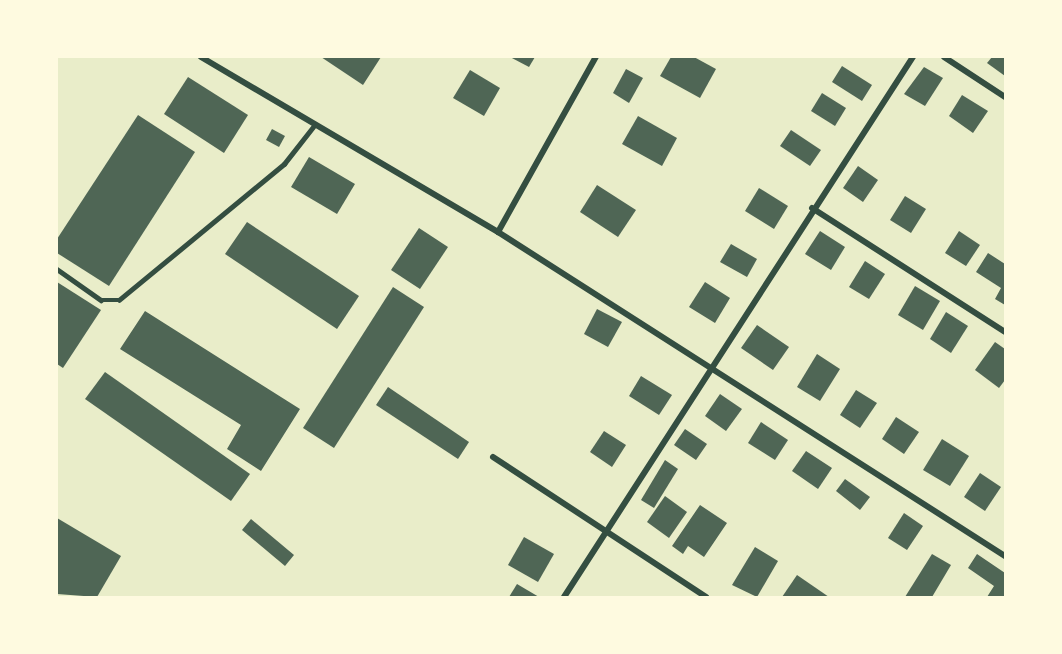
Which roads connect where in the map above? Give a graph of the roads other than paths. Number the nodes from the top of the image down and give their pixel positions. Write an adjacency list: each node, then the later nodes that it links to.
1 (201, 57): 6 (street)
2 (596, 57): 8 (street)
3 (913, 57): 7 (street)
4 (944, 57): 5 (street)
5 (1005, 97)
6 (313, 127): 8 (street); 9 (lane)
7 (812, 208): 10 (street); 11 (street)
8 (498, 232): 11 (street)
9 (57, 269)
10 (1005, 332)
11 (707, 369): 13 (street); 14 (street)
12 (493, 457): 13 (street)
13 (606, 532): 15 (street); 16 (street)
14 (1005, 556)
15 (564, 597)
16 (706, 597)

